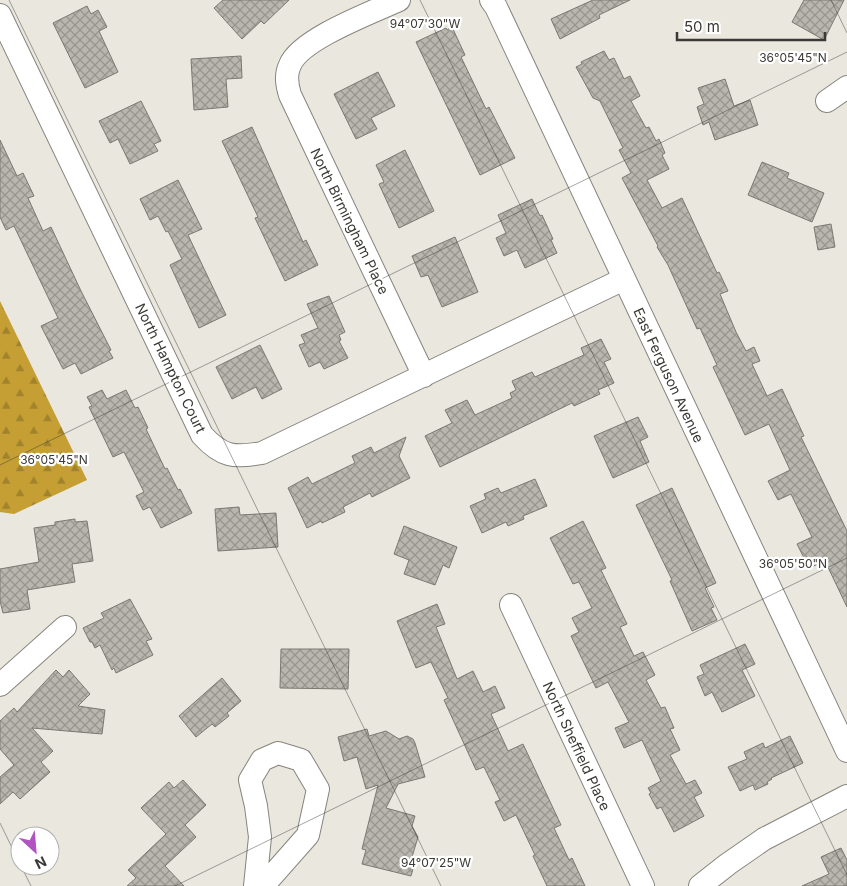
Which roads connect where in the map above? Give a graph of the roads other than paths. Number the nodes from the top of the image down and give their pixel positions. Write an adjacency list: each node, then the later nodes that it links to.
1 (399, 0): 7 (street, North Birmingham Place)
2 (491, 0): 6 (street, East Ferguson Avenue)
3 (0, 14): 7 (street, North Hampton Court)
4 (847, 87): 5 (street)
5 (827, 101)
6 (624, 280): 7 (street, North Hampton Court); 11 (street, East Ferguson Avenue)
7 (424, 376)
8 (510, 605): 15 (street, North Sheffield Place)
9 (65, 627): 10 (street)
10 (0, 685)
11 (847, 751)
12 (847, 796): 16 (street)
13 (255, 886): 14 (street)
14 (263, 886)
15 (643, 886)
16 (700, 886)

